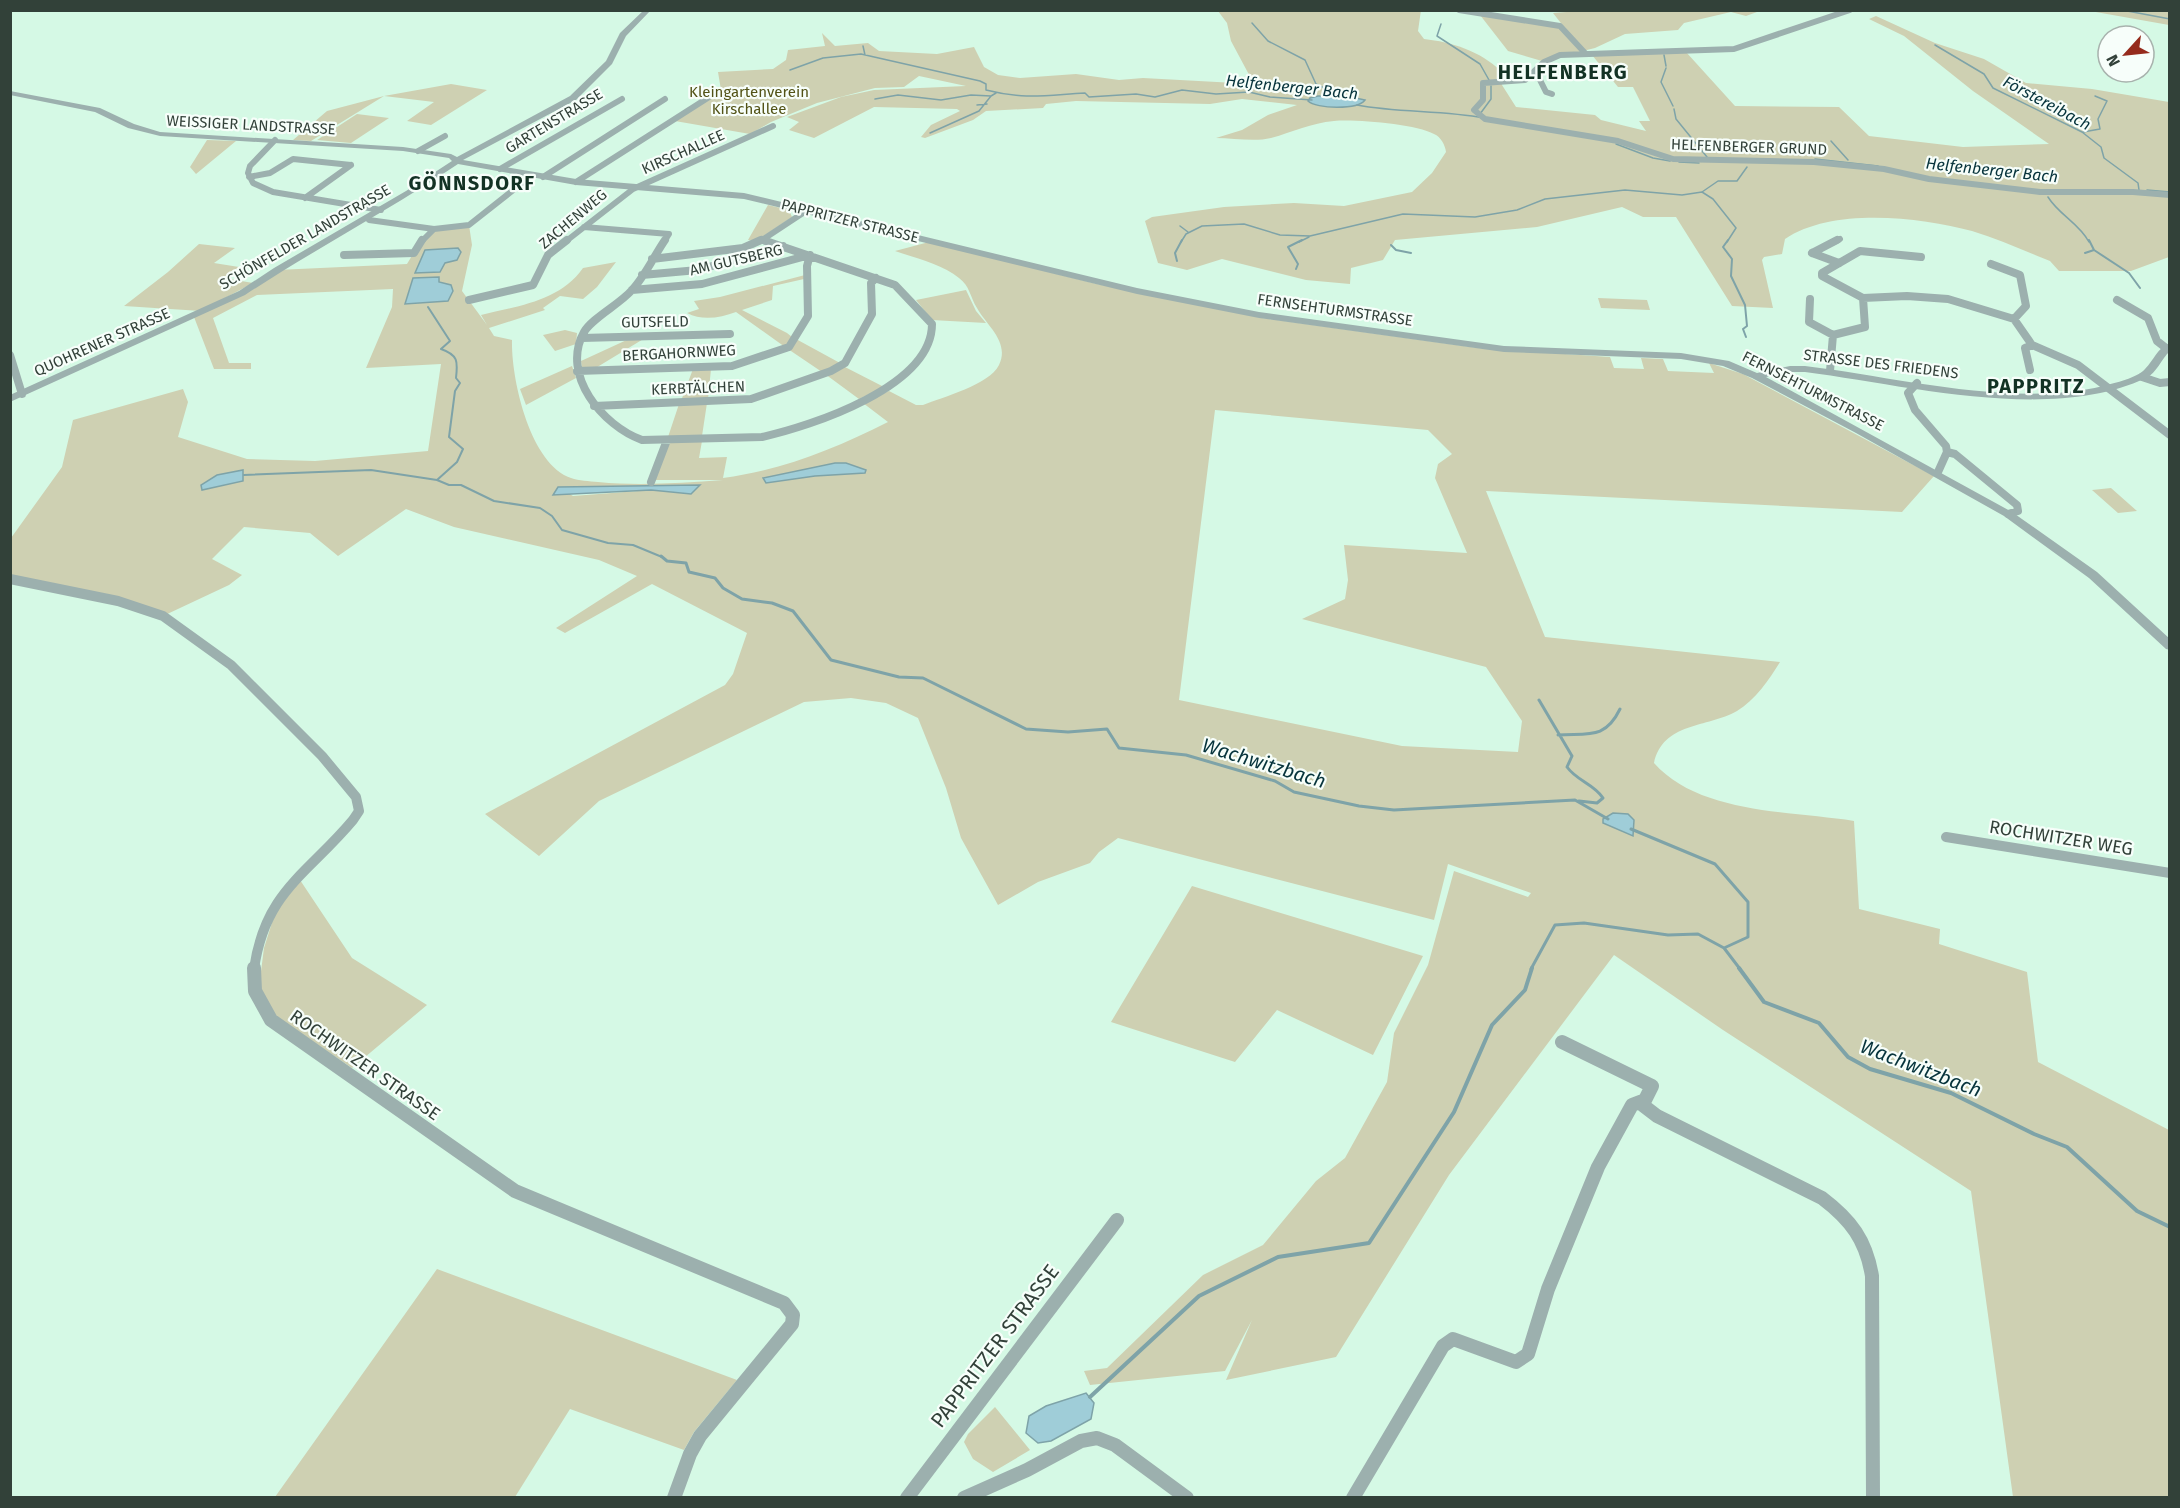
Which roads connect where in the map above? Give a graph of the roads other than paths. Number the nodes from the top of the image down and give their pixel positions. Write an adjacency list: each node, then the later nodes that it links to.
1 (648, 10): 17 (street, SCHÖNFELDER LANDSTRASSE)
2 (1459, 10): 4 (street)
3 (1850, 10): 4 (street)
4 (1585, 53): 5 (street)
5 (1536, 72): 6 (street); 7 (street)
6 (1526, 80): 7 (street); 24 (street, HELFENBERGER GRUND)
7 (1540, 83): 10 (street)
8 (717, 92): 22 (street)
9 (10, 93): 15 (street, WEISSIGER LANDSTRASSE)
10 (1552, 94)
11 (622, 99): 18 (street, GARTENSTRASSE)
12 (665, 99): 21 (street)
13 (773, 126): 23 (street, KIRSCHALLEE)
14 (445, 136): 16 (street)
15 (275, 140): 16 (street, WEISSIGER LANDSTRASSE); 20 (street)
16 (418, 151): 17 (street, WEISSIGER LANDSTRASSE)
17 (458, 162): 18 (street, PAPPRITZER STRASSE); 26 (street, SCHÖNFELDER LANDSTRASSE)
18 (500, 169): 19 (street, PAPPRITZER STRASSE)
19 (531, 176): 21 (street, PAPPRITZER STRASSE); 30 (street)
20 (249, 177): 25 (street); 25 (street)
21 (543, 177): 22 (street, PAPPRITZER STRASSE)
22 (576, 182): 23 (street, PAPPRITZER STRASSE)
23 (637, 187): 27 (street, PAPPRITZER STRASSE); 29 (street, ZACHENWEG)
24 (2169, 195)
25 (305, 198): 26 (street)
26 (381, 210): 48 (street, SCHÖNFELDER LANDSTRASSE)
27 (806, 211): 32 (street); 47 (street, PAPPRITZER STRASSE)
28 (369, 220): 30 (street)
29 (584, 227): 37 (street); 45 (street, ZACHENWEG)
30 (434, 229): 34 (street)
31 (1840, 239): 38 (street)
32 (762, 240): 33 (street); 37 (street)
33 (783, 246): 35 (street); 40 (street)
34 (344, 255)
35 (810, 255): 41 (street); 42 (street, AM GUTSBERG); 58 (street, BERGAHORNWEG)
36 (1921, 256): 38 (street)
37 (652, 259): 40 (street)
38 (1839, 263): 43 (street)
39 (1990, 264): 49 (street)
40 (642, 275): 42 (street)
41 (876, 278): 68 (street, KERBTÄLCHEN); 70 (street)
42 (632, 290): 52 (street)
43 (1863, 298): 49 (street); 51 (street)
44 (1810, 299): 51 (street)
45 (469, 300)
46 (2117, 300): 54 (street)
47 (1237, 311): 60 (street, FERNSEHTURMSTRASSE)
48 (205, 312): 66 (street, QUOHRENER STRASSE)
49 (2014, 319): 53 (street)
50 (730, 334): 52 (street, GUTSFELD)
51 (1833, 335): 59 (street)
52 (582, 338): 58 (street)
53 (2032, 345): 57 (street); 65 (street)
54 (2168, 347): 61 (street)
55 (10, 355): 66 (street)
56 (1786, 369): 59 (street, STRASSE DES FRIEDENS); 60 (street, STRASSE DES FRIEDENS); 62 (street, STRASSE DES FRIEDENS)
57 (2030, 370)
58 (577, 371): 68 (street)
59 (1830, 371): 64 (street, STRASSE DES FRIEDENS)
60 (1756, 376): 62 (street, FERNSEHTURMSTRASSE)
61 (2142, 377): 63 (street); 65 (street, STRASSE DES FRIEDENS)
62 (1768, 382): 72 (street, FERNSEHTURMSTRASSE)
63 (2169, 382)
64 (1917, 383): 65 (street, STRASSE DES FRIEDENS); 71 (street)
65 (2108, 390): 69 (street)
66 (22, 394): 67 (street, QUOHRENER STRASSE)
67 (10, 399)
68 (594, 406): 70 (street)
69 (2169, 435)
70 (668, 440): 73 (street)
71 (1947, 452): 72 (street); 74 (street)
72 (1938, 472): 74 (street, FERNSEHTURMSTRASSE)
73 (651, 482)
74 (2008, 514): 76 (street, FERNSEHTURMSTRASSE)
75 (10, 579): 82 (street, ROCHWITZER STRASSE)
76 (2169, 646)
77 (1946, 837): 78 (street, ROCHWITZER WEG)
78 (2169, 873)
79 (1562, 1042): 80 (street)
80 (1640, 1103): 86 (street); 87 (street)
81 (1117, 1220): 83 (street, PAPPRITZER STRASSE)
82 (674, 1497)
83 (907, 1497)
84 (964, 1497): 85 (street)
85 (1187, 1497)
86 (1353, 1497)
87 (1874, 1497)

